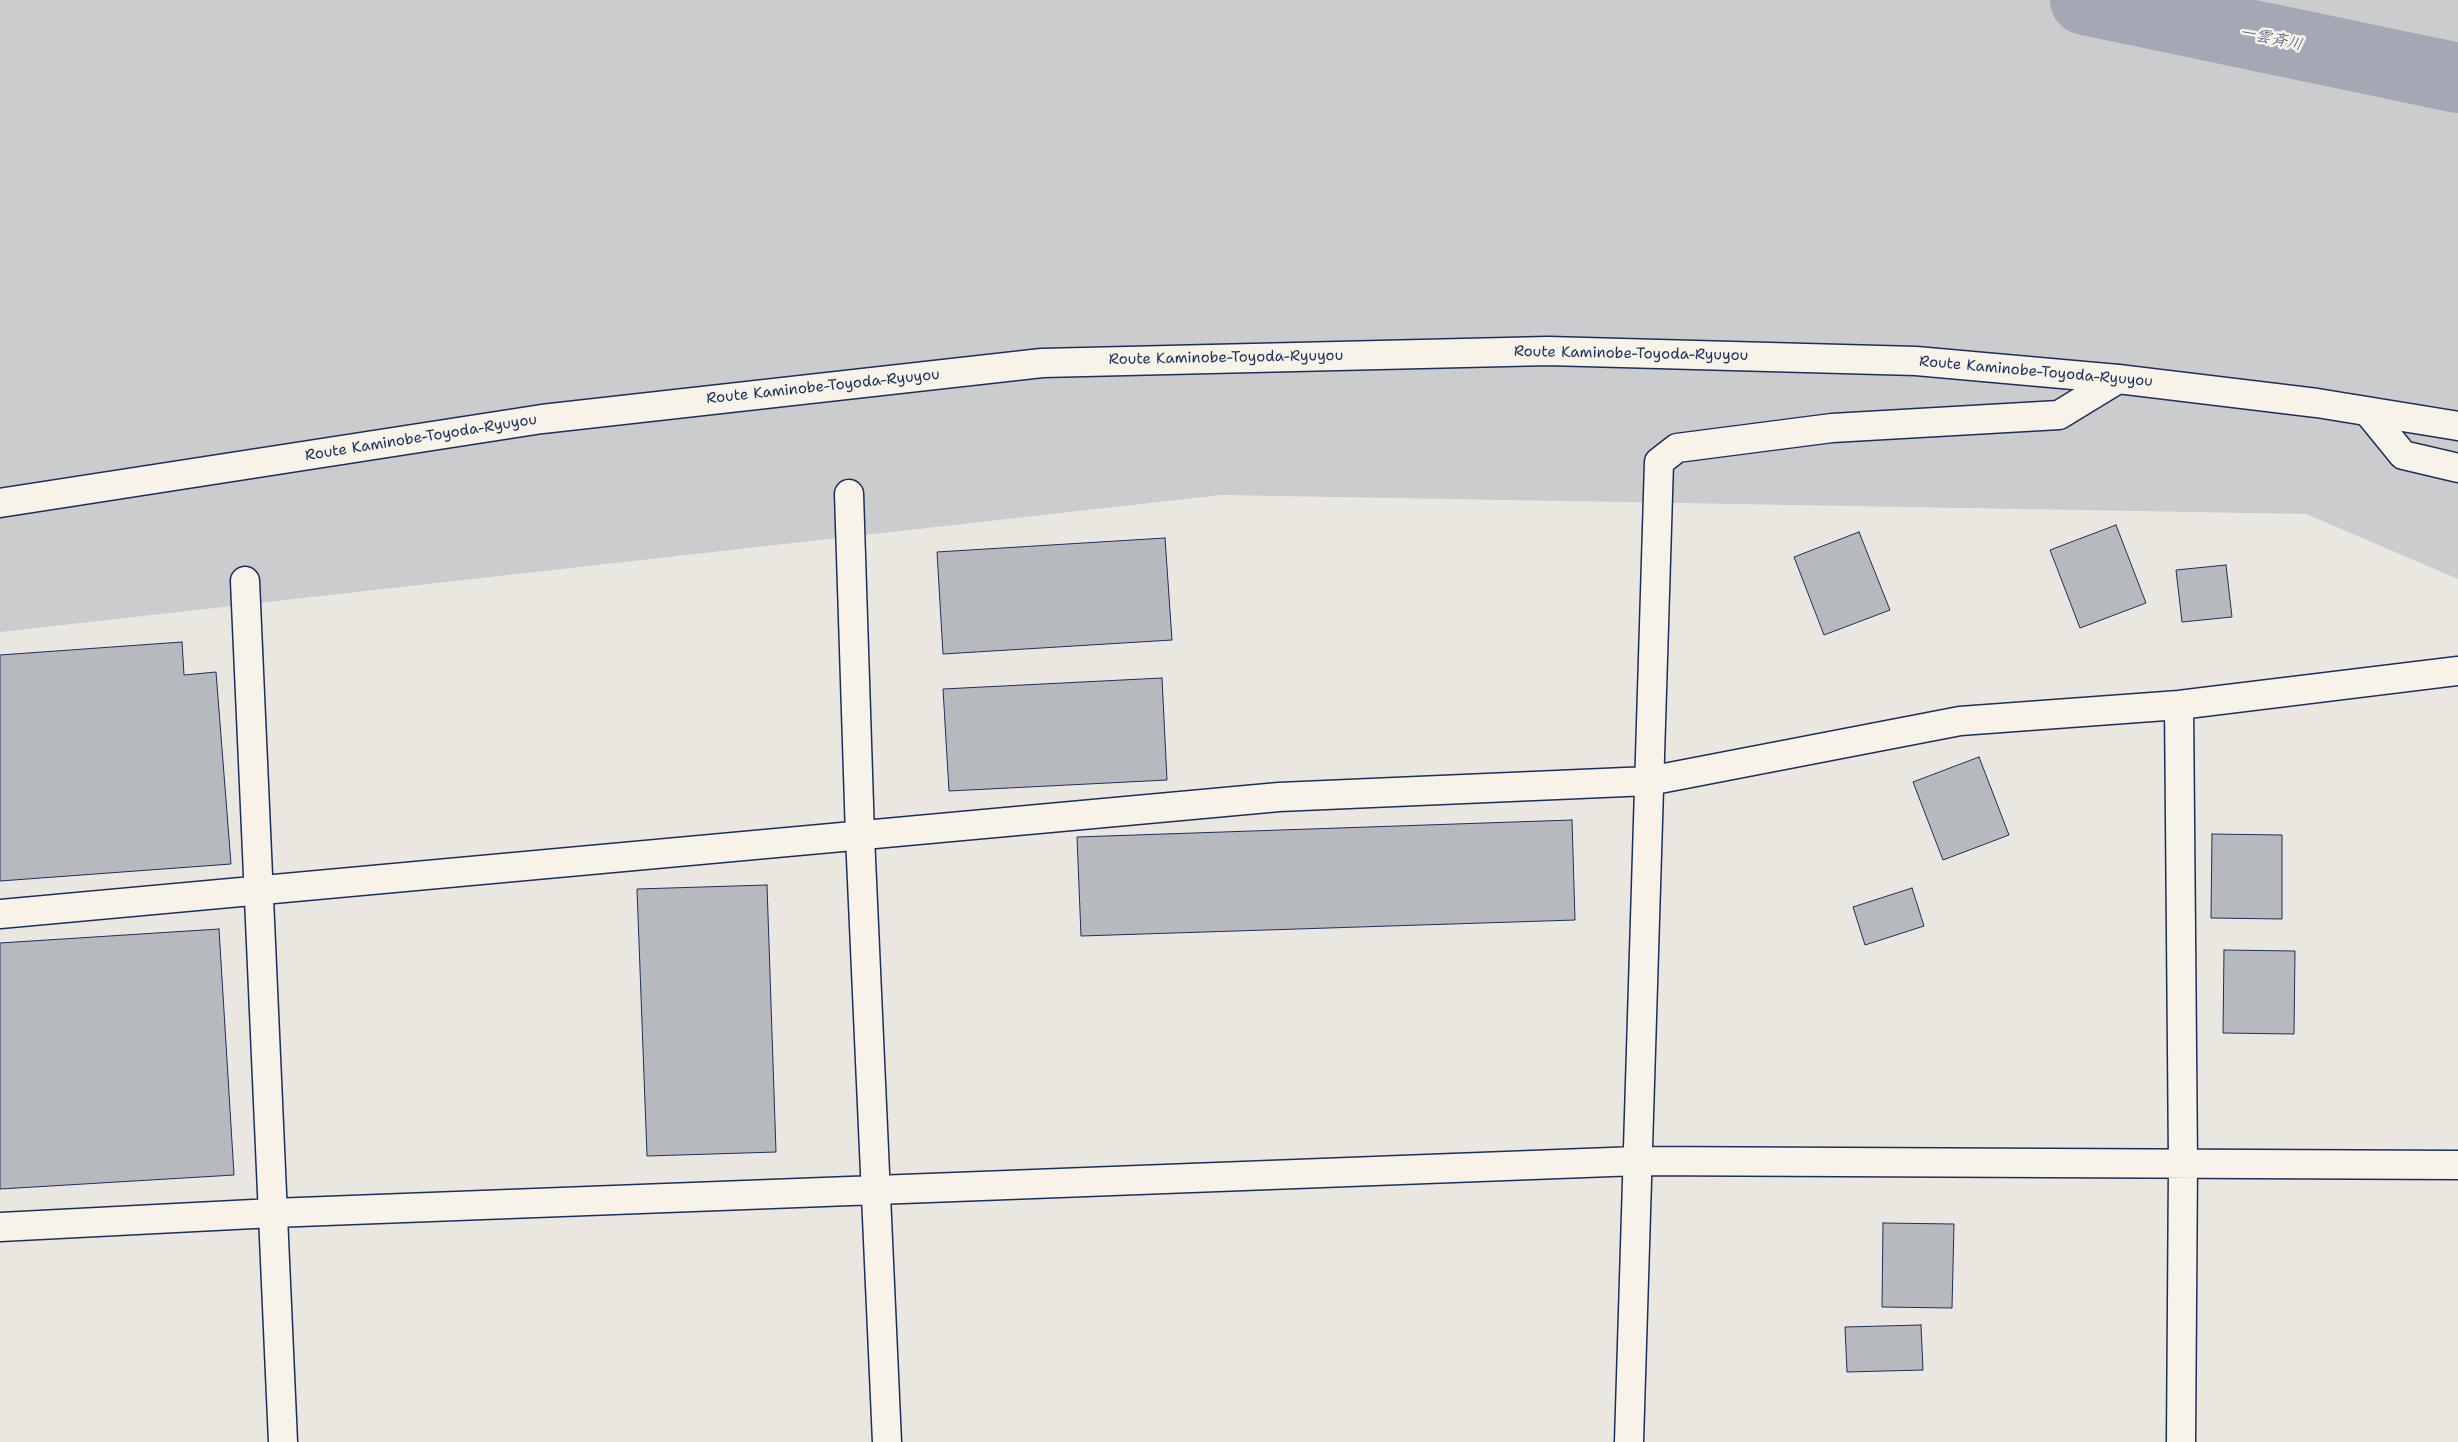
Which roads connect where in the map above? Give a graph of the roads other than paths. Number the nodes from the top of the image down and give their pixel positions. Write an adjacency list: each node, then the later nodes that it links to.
1 (2118, 379): 2 (street, Route Kaminobe-Toyoda-Ryuyou); 6 (street, Route Kaminobe-Toyoda-Ryuyou); 10 (street)
2 (2368, 412): 3 (street, Route Kaminobe-Toyoda-Ryuyou); 4 (street)
3 (2458, 426)
4 (2458, 468)
5 (848, 494): 11 (street)
6 (0, 503)
7 (245, 580): 12 (street)
8 (2458, 671): 9 (street)
9 (2179, 705): 10 (street); 15 (street)
10 (1649, 781): 11 (street); 14 (street)
11 (860, 836): 12 (street); 17 (street)
12 (260, 890): 13 (street); 18 (street)
13 (0, 914)
14 (1637, 1161): 15 (street); 17 (street); 22 (street)
15 (2183, 1164): 16 (street); 23 (street)
16 (2458, 1165)
17 (875, 1190): 18 (street); 21 (street)
18 (273, 1213): 19 (street); 20 (street)
19 (0, 1227)
20 (283, 1442)
21 (887, 1442)
22 (1629, 1442)
23 (2181, 1442)

